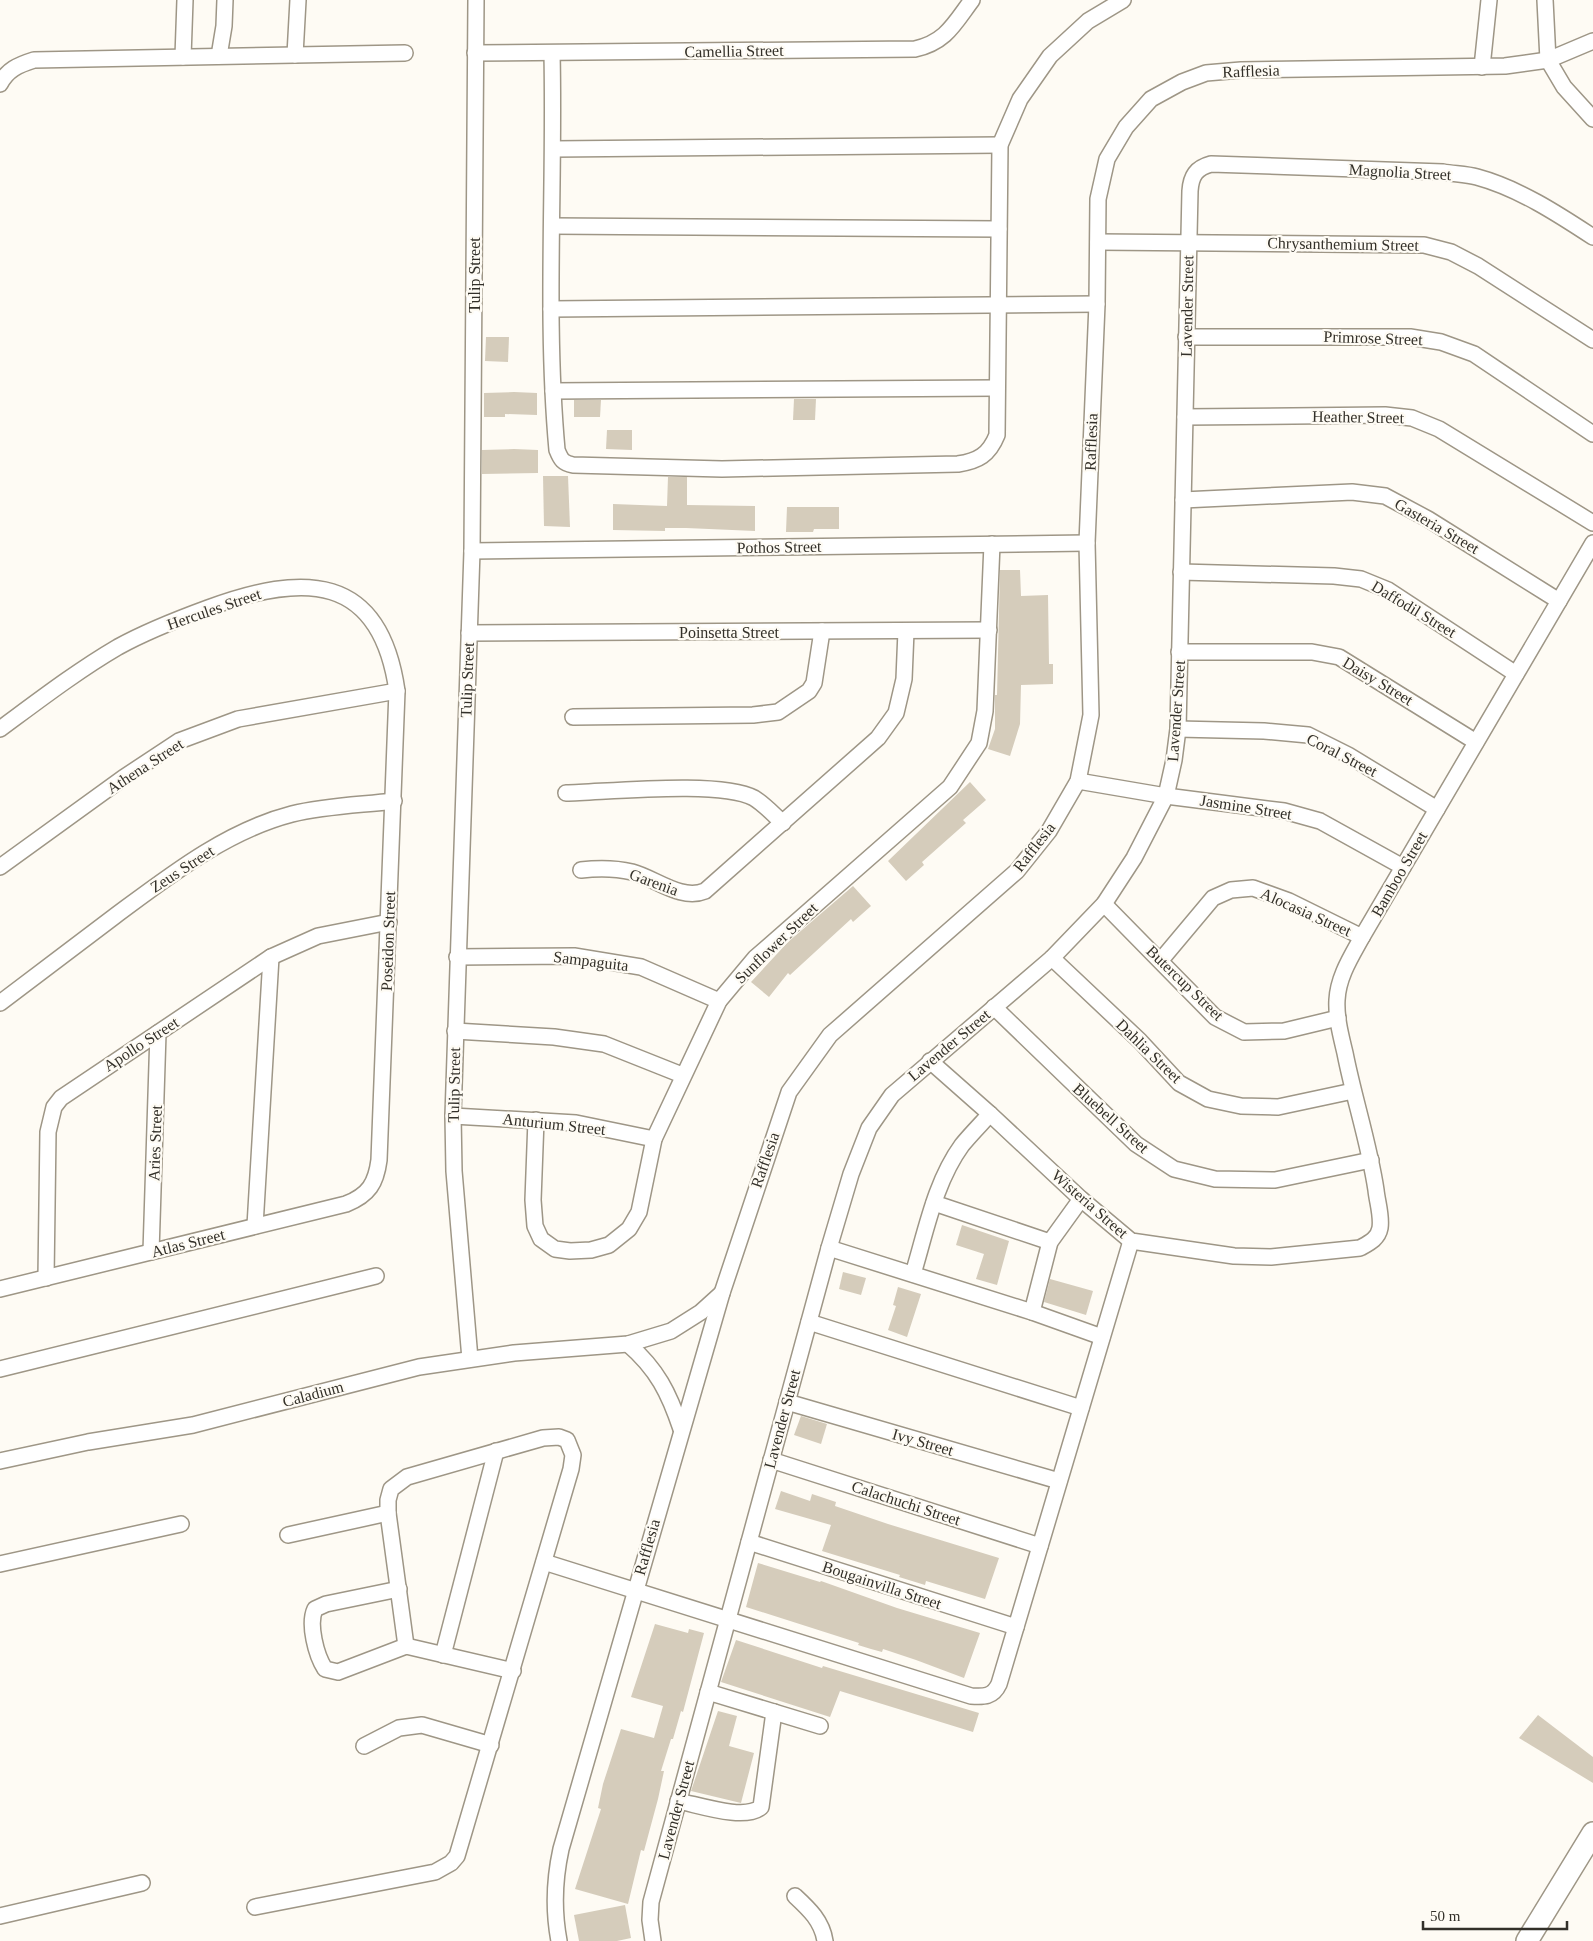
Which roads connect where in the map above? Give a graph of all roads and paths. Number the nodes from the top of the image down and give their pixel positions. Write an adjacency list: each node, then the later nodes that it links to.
1 (186, 0): 15 (street)
2 (225, 0): 14 (street)
3 (298, 0): 13 (street)
4 (476, 0): 11 (street, Tulip Street)
5 (972, 0): 12 (street, Camellia Street)
6 (1489, 0): 17 (street)
7 (1545, 0): 16 (street)
8 (1117, 1): 20 (street)
9 (1591, 45): 16 (street, Rafflesia)
10 (405, 53): 13 (street)
11 (475, 53): 12 (street, Camellia Street); 42 (street, Tulip Street)
12 (552, 54): 21 (street)
13 (295, 55): 14 (street)
14 (219, 56): 15 (street)
15 (183, 57): 18 (street)
16 (1548, 60): 17 (street, Rafflesia); 19 (street)
17 (1482, 67): 26 (street, Rafflesia)
18 (0, 84)
19 (1593, 118)
20 (1000, 145): 21 (street); 24 (street)
21 (554, 149): 23 (street)
22 (1195, 173): 25 (street, Magnolia Street); 27 (street, Lavender Street)
23 (552, 226): 24 (street); 30 (street)
24 (999, 229): 29 (street)
25 (1593, 237)
26 (1098, 242): 27 (street, Chrysanthemium Street); 28 (street, Rafflesia)
27 (1188, 242): 31 (street, Lavender Street); 32 (street, Chrysanthemium Street)
28 (1097, 304): 29 (street); 39 (street, Rafflesia)
29 (998, 305): 30 (street); 33 (street)
30 (551, 309): 34 (street)
31 (1186, 337): 35 (street, Lavender Street); 36 (street, Primrose Street)
32 (1593, 340)
33 (997, 388): 34 (street); 34 (street)
34 (553, 390)
35 (1185, 417): 37 (street, Lavender Street); 38 (street, Heather Street)
36 (1593, 434)
37 (1183, 500): 43 (street, Lavender Street); 44 (street, Gasteria Street)
38 (1593, 523)
39 (1087, 543): 41 (street, Pothos Street); 56 (street, Rafflesia)
40 (1593, 543): 44 (street, Bamboo Street)
41 (992, 544): 42 (street, Pothos Street); 45 (street, Sunflower Street)
42 (472, 551): 48 (street, Tulip Street)
43 (1181, 572): 49 (street, Lavender Street); 50 (street, Daffodil Street)
44 (1559, 600): 50 (street, Bamboo Street)
45 (989, 630): 47 (street, Poinsetta Street); 72 (street, Sunflower Street)
46 (822, 631): 47 (street, Poinsetta Street); 48 (street, Poinsetta Street); 52 (street)
47 (906, 631): 61 (street)
48 (469, 633): 68 (street, Tulip Street)
49 (1179, 652): 54 (street, Lavender Street); 55 (street, Daisy Street)
50 (1516, 674): 55 (street, Bamboo Street)
51 (397, 692): 53 (street, Hercules Street); 59 (street, Poseidon Street); 62 (street, Athena Street)
52 (573, 717)
53 (0, 729)
54 (1178, 729): 58 (street, Lavender Street); 60 (street, Coral Street)
55 (1476, 742): 60 (street, Bamboo Street)
56 (1078, 781): 58 (street, Jasmine Street); 99 (street, Rafflesia)
57 (566, 793): 61 (street)
58 (1166, 796): 63 (street, Jasmine Street); 65 (street, Lavender Street)
59 (394, 802): 66 (street, Poseidon Street); 73 (street, Zeus Street)
60 (1437, 809): 63 (street, Bamboo Street)
61 (782, 823): 64 (street, Garenia)
62 (0, 867)
63 (1403, 867): 67 (street, Bamboo Street)
64 (581, 870)
65 (1104, 904): 70 (street, Lavender Street); 71 (street, Butercup Street)
66 (389, 922): 69 (street, Apollo Street); 86 (street, Poseidon Street)
67 (1362, 937): 71 (street, Alocasia Street); 75 (street, Bamboo Street)
68 (457, 956): 72 (street, Sampaguita); 76 (street, Tulip Street)
69 (270, 957): 77 (street, Apollo Street); 89 (street)
70 (1052, 958): 74 (street, Lavender Street); 80 (street, Dahlia Street)
71 (1161, 960): 75 (street, Butercup Street)
72 (719, 1001): 79 (street, Sunflower Street)
73 (0, 1003)
74 (994, 1007): 78 (street, Lavender Street); 85 (street, Bluebell Street)
75 (1338, 1018): 80 (street, Bamboo Street)
76 (454, 1031): 79 (street); 82 (street, Tulip Street)
77 (158, 1034): 94 (street, Aries Street); 97 (street, Apollo Street)
78 (930, 1061): 81 (street, Wisteria Street); 93 (street, Lavender Street)
79 (682, 1075): 84 (street, Sunflower Street)
80 (1353, 1091): 85 (street, Bamboo Street)
81 (990, 1114): 87 (street, Wisteria Street); 88 (street)
82 (453, 1116): 83 (street, Anturium Street); 104 (street, Tulip Street)
83 (536, 1120): 84 (street, Anturium Street); 84 (street, Sunflower Street)
84 (654, 1139)
85 (1371, 1160): 90 (street, Bamboo Street)
86 (371, 1188): 89 (street, Atlas Street)
87 (1081, 1199): 91 (street, Wisteria Street); 92 (street)
88 (934, 1204): 92 (street); 95 (street)
89 (255, 1226): 94 (street, Atlas Street)
90 (1377, 1237): 91 (street, Wisteria Street)
91 (1131, 1241): 102 (street)
92 (1050, 1242): 100 (street)
93 (829, 1248): 95 (street); 101 (street, Lavender Street)
94 (151, 1252): 97 (street, Atlas Street)
95 (913, 1274): 100 (street)
96 (376, 1276): 105 (street)
97 (46, 1278): 98 (street, Atlas Street)
98 (0, 1289)
99 (722, 1293): 103 (street, Caladium); 108 (street, Rafflesia)
100 (1032, 1312): 102 (street)
101 (809, 1322): 106 (street, Lavender Street); 107 (street)
102 (1102, 1337): 107 (street)
103 (628, 1344): 104 (street, Caladium); 108 (street)
104 (470, 1359): 111 (street, Caladium)
105 (0, 1369)
106 (787, 1402): 110 (street, Lavender Street); 112 (street, Ivy Street)
107 (1081, 1408): 112 (street)
108 (682, 1429): 121 (street, Rafflesia)
109 (496, 1451): 113 (street); 118 (street); 125 (street)
110 (771, 1460): 116 (street, Lavender Street); 117 (street, Calachuchi Street)
111 (0, 1461)
112 (1059, 1481): 117 (street)
113 (388, 1512): 115 (street); 120 (street)
114 (181, 1524): 119 (street)
115 (288, 1535)
116 (749, 1542): 122 (street, Lavender Street); 123 (street, Bougainvilla Street)
117 (1040, 1546): 123 (street)
118 (544, 1562): 121 (street); 126 (street)
119 (0, 1564)
120 (399, 1589): 124 (street); 124 (street)
121 (635, 1590): 122 (street); 138 (street, Rafflesia)
122 (728, 1619): 123 (street); 127 (street, Lavender Street)
123 (1016, 1627)
124 (406, 1646): 125 (street)
125 (443, 1654): 126 (street)
126 (512, 1671): 130 (street)
127 (708, 1692): 128 (street); 132 (street, Lavender Street)
128 (774, 1712): 129 (street); 132 (street)
129 (820, 1726)
130 (491, 1745): 131 (street); 136 (street)
131 (364, 1746)
132 (678, 1801): 139 (street, Lavender Street)
133 (1593, 1833): 141 (street)
134 (142, 1883): 137 (street)
135 (795, 1896): 140 (street)
136 (255, 1907)
137 (0, 1916)
138 (559, 1941)
139 (653, 1941)
140 (826, 1941)
141 (1527, 1941)

